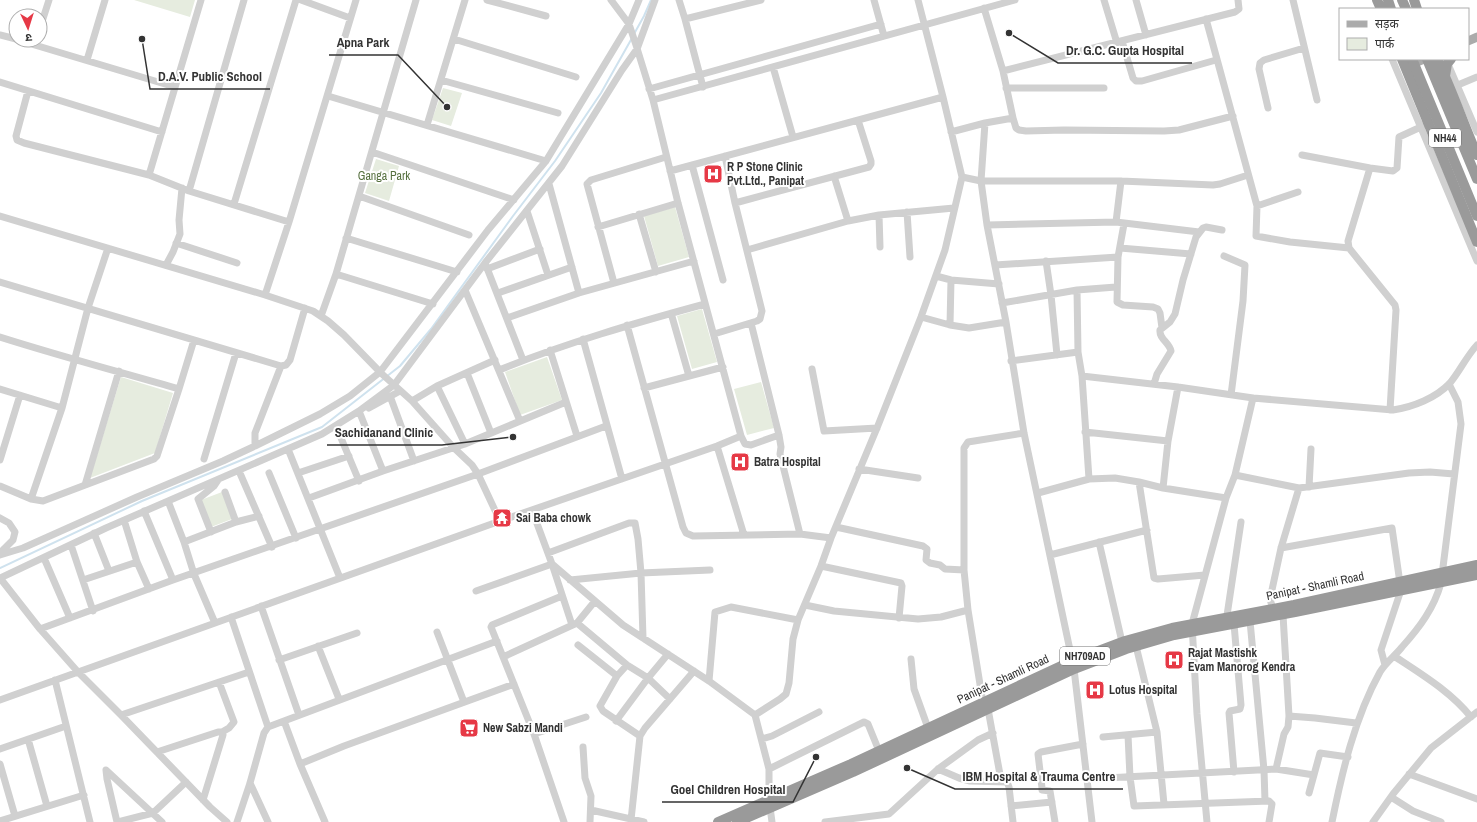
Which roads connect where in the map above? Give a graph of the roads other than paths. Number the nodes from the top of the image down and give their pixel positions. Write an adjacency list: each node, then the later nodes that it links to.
1 (105, 0): 38 (street)
2 (201, 0): 53 (street)
3 (244, 0): 93 (street)
4 (296, 0): 99 (street)
5 (301, 0): 25 (street)
6 (356, 0): 25 (street)
7 (416, 0): 64 (street)
8 (465, 0): 33 (street)
9 (487, 0): 24 (street)
10 (611, 0): 30 (street)
11 (639, 0): 30 (street)
12 (656, 0): 36 (street)
13 (679, 0): 26 (street)
14 (761, 0): 26 (street)
15 (874, 0): 28 (street)
16 (918, 0): 29 (street)
17 (1015, 0): 22 (street)
18 (1104, 0): 34 (street)
19 (1136, 0): 31 (street)
20 (1238, 0): 27 (street)
21 (1292, 0): 37 (street)
22 (998, 2): 23 (street)
23 (984, 8): 29 (street); 46 (street)
24 (546, 16)
25 (350, 18): 59 (street)
26 (685, 19): 47 (street)
27 (1206, 19): 31 (street); 39 (street)
28 (881, 24): 32 (street); 47 (street)
29 (925, 25): 32 (street); 60 (street)
30 (630, 28): 36 (street); 81 (street)
31 (1146, 35): 34 (street)
32 (884, 36): 45 (street)
33 (454, 39): 48 (street); 50 (street)
34 (1120, 42): 39 (street); 46 (street)
35 (48, 46): 38 (street)
36 (637, 47): 57 (street); 92 (street)
37 (1304, 48): 62 (street); 63 (street)
38 (87, 60): 53 (street)
39 (1216, 60): 66 (street)
40 (1392, 60): 71 (street)
41 (1418, 60): 44 (main road)
42 (1427, 60): 89 (highway, NH44)
43 (1442, 60): 52 (street); 52 (highway)
44 (1407, 62): 71 (highway); 107 (highway, NH44, bridge)
45 (773, 67): 54 (street); 75 (street)
46 (1003, 71): 55 (street)
47 (700, 75): 54 (street); 57 (street)
48 (576, 77)
49 (1477, 77): 52 (street)
50 (441, 80): 65 (street); 70 (street)
51 (0, 82): 58 (street)
52 (1454, 86): 72 (highway)
53 (175, 87): 73 (street)
54 (703, 87): 61 (street)
55 (1006, 88): 56 (street); 67 (street)
56 (1104, 88)
57 (649, 89): 61 (street)
58 (28, 91): 73 (street); 85 (street)
59 (328, 96): 64 (street); 109 (street)
60 (943, 97): 68 (street); 74 (street)
61 (653, 100): 80 (street)
62 (1317, 100)
63 (1268, 108)
64 (383, 112): 70 (street); 76 (street)
65 (558, 113)
66 (1233, 116): 67 (street); 86 (street)
67 (1013, 118): 69 (street)
68 (858, 120): 75 (street); 87 (street)
69 (985, 123): 74 (street); 90 (street)
70 (427, 125): 81 (street)
71 (1425, 125): 83 (street); 118 (highway); 132 (street)
72 (1473, 128): 78 (highway)
73 (162, 132): 85 (street)
74 (951, 132): 88 (street)
75 (793, 137): 79 (street)
76 (372, 152): 95 (street); 96 (street)
77 (1302, 155): 83 (street)
78 (1477, 155)
79 (725, 156): 82 (street); 98 (street)
80 (666, 157): 84 (street); 113 (street)
81 (546, 161): 96 (street)
82 (692, 165): 84 (street); 143 (street)
83 (1370, 168): 123 (street)
84 (670, 171): 97 (street)
85 (149, 175): 93 (street)
86 (1248, 175): 91 (street); 100 (street)
87 (834, 176): 98 (street); 108 (street)
88 (962, 177): 90 (street); 101 (street)
89 (1477, 179)
90 (981, 181): 91 (street); 112 (street)
91 (1121, 181): 110 (street)
92 (549, 184): 102 (street); 137 (street)
93 (186, 189): 99 (street); 119 (street)
94 (1298, 192): 100 (street)
95 (359, 196): 116 (street); 117 (street)
96 (514, 200): 138 (street)
97 (678, 203): 104 (street); 130 (street)
98 (735, 203): 125 (street)
99 (234, 204): 109 (street)
100 (1257, 206): 123 (street)
101 (954, 208): 103 (street); 142 (street)
102 (527, 211): 124 (street); 136 (street)
103 (907, 212): 105 (street); 128 (street)
104 (639, 214): 113 (street); 139 (street)
105 (879, 215): 108 (street); 121 (street)
106 (0, 216): 120 (street)
107 (1477, 216)
108 (848, 221): 125 (street)
109 (289, 222): 153 (street)
110 (1116, 222): 111 (street); 112 (street)
111 (1124, 224): 115 (street); 122 (street)
112 (987, 225): 135 (street)
113 (598, 227): 146 (street)
114 (1222, 230): 115 (street)
115 (1199, 232): 126 (street)
116 (469, 235)
117 (346, 238): 138 (street); 140 (street)
118 (1477, 242)
119 (176, 243): 133 (street); 134 (street)
120 (108, 248): 134 (street); 158 (street)
121 (880, 248)
122 (1120, 248): 126 (street); 129 (street)
123 (1349, 248): 207 (street)
124 (540, 249): 136 (street); 141 (street)
125 (747, 250): 165 (street)
126 (1191, 254): 168 (street)
127 (1224, 256): 201 (street)
128 (910, 257)
129 (1118, 257): 131 (street); 148 (street)
130 (694, 261): 139 (street); 157 (street)
131 (1046, 261): 135 (street); 154 (street)
132 (1477, 261)
133 (237, 263)
134 (166, 265): 153 (street)
135 (995, 265): 147 (street)
136 (486, 266): 149 (street); 151 (street)
137 (572, 267): 141 (street); 152 (street)
138 (457, 272): 156 (street)
139 (656, 272): 146 (street)
140 (336, 274): 156 (street); 161 (street)
141 (548, 275): 151 (street)
142 (936, 276): 144 (street); 162 (street)
143 (722, 280)
144 (951, 280): 147 (street); 167 (street)
145 (0, 282): 158 (street)
146 (614, 283): 152 (street)
147 (999, 284): 155 (street)
148 (1116, 287): 150 (street); 168 (street)
149 (465, 290): 179 (street); 191 (street)
150 (1077, 290): 154 (street); 175 (street)
151 (498, 293): 163 (street)
152 (579, 293): 163 (street)
153 (265, 295): 159 (street)
154 (1051, 295): 155 (street); 177 (street)
155 (1002, 303): 164 (street)
156 (433, 304): 187 (street)
157 (705, 304): 160 (street); 169 (street)
158 (88, 308): 172 (street); 178 (street)
159 (305, 308): 161 (street); 182 (street)
160 (671, 314): 166 (street); 189 (street)
161 (321, 316): 187 (street)
162 (921, 317): 167 (street); 212 (street)
163 (507, 318): 180 (street)
164 (1006, 322): 167 (street); 181 (street)
165 (751, 323): 169 (street); 216 (street)
166 (627, 325): 171 (street); 197 (street)
167 (950, 325)
168 (1162, 328): 192 (street)
169 (714, 334): 183 (street)
170 (0, 337): 178 (street)
171 (583, 339): 174 (street); 211 (street)
172 (194, 340): 176 (street); 198 (street)
173 (1477, 345): 193 (street)
174 (550, 350): 180 (street); 205 (street)
175 (1078, 352): 177 (street); 190 (street)
176 (236, 353): 182 (street); 228 (street)
177 (1057, 355): 181 (street)
178 (74, 360): 186 (street); 206 (street)
179 (495, 360): 185 (street); 188 (street)
180 (523, 360): 185 (street)
181 (1011, 362): 215 (street)
182 (281, 366): 222 (street)
183 (722, 367): 189 (street); 218 (street)
184 (812, 369): 212 (street)
185 (499, 370): 209 (street)
186 (119, 371): 198 (street); 246 (street)
187 (381, 373): 191 (street); 222 (street)
188 (467, 373): 194 (street); 214 (street)
189 (689, 376): 197 (street)
190 (1082, 376): 192 (street); 213 (street)
191 (393, 384): 199 (street); 208 (street)
192 (1154, 384): 195 (street)
193 (1449, 384): 207 (street); 238 (street)
194 (436, 386): 204 (street); 221 (street)
195 (1178, 387): 201 (street); 220 (street)
196 (0, 388): 200 (street)
197 (644, 388): 231 (street)
198 (179, 389): 246 (street)
199 (400, 391): 202 (street); 204 (street)
200 (20, 395): 206 (street); 219 (street)
201 (1232, 395): 203 (street)
202 (390, 396): 208 (street); 230 (street)
203 (1253, 398): 207 (street); 239 (street)
204 (412, 401): 224 (street)
205 (566, 402): 209 (street); 217 (street)
206 (62, 408): 255 (street)
207 (1390, 410)
208 (359, 412): 210 (street); 234 (street)
209 (520, 421): 214 (street)
210 (336, 426): 225 (street); 227 (street)
211 (606, 426): 217 (street); 241 (street)
212 (877, 428): 232 (street)
213 (1085, 432): 220 (street); 242 (street)
214 (491, 433): 221 (street)
215 (1024, 433): 252 (street); 288 (street)
216 (779, 435): 218 (street); 270 (street)
217 (577, 436): 237 (street)
218 (741, 436): 223 (street)
219 (3, 437): 229 (street)
220 (1168, 441): 249 (street)
221 (465, 444): 224 (street)
222 (255, 446): 279 (street)
223 (717, 446): 231 (street); 271 (street)
224 (453, 447): 230 (street); 237 (street)
225 (288, 449): 233 (street); 236 (street)
226 (1311, 449): 248 (street)
227 (349, 456): 236 (street); 244 (street)
228 (204, 459)
229 (0, 460)
230 (414, 461): 234 (street)
231 (665, 464): 241 (street); 271 (street)
232 (859, 469): 240 (street); 265 (street)
233 (239, 471): 243 (street); 259 (street)
234 (383, 471): 244 (street)
235 (269, 473): 272 (street)
236 (298, 473): 253 (street)
237 (478, 474): 262 (street); 266 (street)
238 (1454, 474): 248 (street); 290 (street)
239 (1235, 475): 250 (street); 254 (street)
240 (918, 478)
241 (622, 479): 257 (street)
242 (1089, 479): 245 (street); 252 (street)
243 (218, 480): 256 (street); 268 (street)
244 (359, 481): 253 (street)
245 (1139, 482): 249 (street); 267 (street)
246 (85, 485): 255 (street)
247 (0, 486): 255 (street)
248 (1310, 487): 250 (street)
249 (1162, 488): 254 (street)
250 (1299, 488): 278 (street)
251 (225, 492): 263 (street)
252 (1038, 493): 281 (street)
253 (309, 498): 266 (street)
254 (1226, 498): 293 (street)
255 (31, 499)
256 (168, 501): 258 (street); 274 (street)
257 (532, 510): 262 (street); 280 (street)
258 (144, 511): 261 (street); 298 (street)
259 (259, 516): 263 (street); 277 (street)
260 (0, 518): 279 (street)
261 (124, 520): 269 (street); 283 (street)
262 (500, 521): 296 (street)
263 (236, 522): 268 (street)
264 (1241, 522): 316 (street)
265 (836, 527): 273 (street); 288 (street)
266 (320, 530): 272 (street); 296 (street)
267 (1147, 530): 275 (street); 293 (street)
268 (211, 532): 274 (street)
269 (94, 533): 276 (street); 289 (street)
270 (800, 534): 271 (street); 273 (street)
271 (744, 535)
272 (296, 538): 277 (street)
273 (831, 538): 286 (street)
274 (184, 542): 292 (street)
275 (1099, 542): 281 (street); 325 (street)
276 (71, 545): 282 (street); 297 (street)
277 (272, 547): 292 (street)
278 (1281, 548): 301 (street); 310 (street)
279 (0, 554)
280 (548, 554): 284 (street); 291 (street)
281 (1050, 555): 336 (street)
282 (44, 558): 295 (street); 312 (street)
283 (137, 562): 289 (street); 302 (street)
284 (552, 564): 299 (street); 303 (street); 304 (street)
285 (1477, 565): 290 (highway, Panipat - Shamli Road / NH709AD)
286 (821, 566): 307 (street); 313 (street)
287 (710, 570): 291 (street)
288 (964, 570): 308 (street)
289 (109, 571): 297 (street)
290 (1443, 572): 300 (street); 301 (highway, Panipat - Shamli Road / NH709AD)
291 (641, 573): 299 (street); 323 (street)
292 (194, 574): 298 (street); 317 (street)
293 (1205, 575): 319 (street)
294 (1477, 575): 300 (highway, Panipat - Shamli Road / NH709AD)
295 (0, 578): 320 (street)
296 (340, 578): 306 (street)
297 (83, 580): 309 (street)
298 (173, 580): 302 (street)
299 (570, 580): 305 (street)
300 (1441, 583): 301 (highway, Panipat - Shamli Road / NH709AD); 330 (street)
301 (1400, 586): 310 (highway, Panipat - Shamli Road / NH709AD); 337 (street)
302 (149, 589): 309 (street)
303 (476, 591)
304 (562, 596): 318 (street); 324 (street)
305 (595, 601): 318 (street); 323 (street)
306 (261, 606): 311 (street); 334 (street)
307 (805, 606): 313 (street); 314 (street)
308 (968, 610): 313 (street); 351 (street)
309 (93, 611): 312 (street)
310 (1277, 613): 315 (highway, Panipat - Shamli Road / NH709AD); 316 (highway, Panipat - Shamli Road / NH709AD); 357 (street)
311 (231, 617): 317 (street); 340 (street)
312 (70, 618): 320 (street)
313 (899, 618)
314 (798, 620): 344 (street); 355 (street)
315 (1250, 621): 316 (highway, Panipat - Shamli Road / NH709AD); 385 (street)
316 (1228, 622): 319 (highway, Panipat - Shamli Road / NH709AD); 386 (street)
317 (214, 623): 339 (street)
318 (574, 624): 331 (street); 335 (street)
319 (1192, 628): 325 (highway, Panipat - Shamli Road / NH709AD); 328 (highway, Panipat - Shamli Road / NH709AD); 387 (street)
320 (40, 630): 339 (street)
321 (436, 632): 332 (street)
322 (357, 633): 327 (street)
323 (643, 638): 329 (street)
324 (497, 640): 331 (street); 332 (street)
325 (1122, 642): 336 (highway, Panipat - Shamli Road / NH709AD)
326 (578, 645): 341 (street)
327 (318, 646): 334 (street); 347 (street)
328 (1136, 646): 336 (highway, Panipat - Shamli Road / NH709AD); 366 (street)
329 (668, 654): 338 (street); 342 (street)
330 (1394, 656): 337 (street); 356 (street)
331 (503, 657): 346 (street)
332 (447, 659): 347 (street); 350 (street)
333 (911, 659): 364 (street)
334 (279, 660): 354 (street)
335 (627, 665): 341 (street); 342 (street)
336 (1073, 665): 351 (highway, Panipat - Shamli Road / NH709AD); 374 (street)
337 (1385, 665): 361 (street)
338 (694, 671): 344 (street); 348 (street)
339 (78, 672): 343 (street); 353 (street)
340 (249, 672): 345 (street); 363 (street)
341 (617, 676): 360 (street)
342 (648, 678): 348 (street); 360 (street)
343 (54, 680): 349 (street); 362 (street)
344 (709, 681): 355 (street)
345 (219, 682): 353 (street); 365 (street)
346 (514, 684): 350 (street); 368 (street)
347 (339, 699): 354 (street)
348 (670, 699): 370 (street)
349 (0, 700)
350 (464, 702): 381 (street)
351 (985, 706): 364 (highway, Panipat - Shamli Road / NH709AD); 367 (street); 403 (highway, Panipat - Shamli Road / NH709AD)
352 (819, 712): 373 (street)
353 (121, 715): 378 (street)
354 (300, 715): 359 (street)
355 (754, 715): 373 (street)
356 (1474, 715): 389 (street)
357 (1289, 716): 361 (street); 384 (street)
358 (586, 717): 368 (street)
359 (284, 721): 363 (street); 381 (street)
360 (616, 721): 370 (street)
361 (1356, 723): 379 (street)
362 (66, 726): 372 (street); 397 (street)
363 (268, 727): 395 (street)
364 (928, 728): 377 (highway, Panipat - Shamli Road / NH709AD)
365 (222, 732): 378 (street); 400 (street)
366 (1157, 732): 369 (street); 390 (street)
367 (993, 733): 383 (street); 393 (street)
368 (534, 734): 420 (street)
369 (1128, 735): 371 (street); 391 (street)
370 (640, 736): 411 (street)
371 (1103, 737)
372 (28, 739): 376 (street); 406 (street)
373 (762, 739): 382 (street)
374 (1083, 744): 392 (street); 402 (street)
375 (583, 747): 408 (street)
376 (0, 749)
377 (878, 751): 382 (street); 403 (highway, Panipat - Shamli Road / NH709AD)
378 (157, 752): 394 (street)
379 (1348, 757): 388 (street); 432 (street)
380 (0, 764): 410 (street)
381 (300, 764): 419 (street)
382 (769, 769): 403 (street)
383 (938, 769): 393 (street); 426 (street)
384 (1276, 769): 385 (street); 388 (street)
385 (1264, 770): 386 (street); 401 (street)
386 (1234, 772): 387 (street)
387 (1203, 774): 390 (street); 405 (street)
388 (1314, 774): 396 (street)
389 (1409, 774): 398 (street); 399 (street)
390 (1161, 776): 391 (street); 404 (street)
391 (1130, 777): 392 (street); 404 (street)
392 (1087, 779): 429 (street)
393 (1001, 780): 407 (street)
394 (186, 782): 400 (street); 409 (street)
395 (250, 783): 417 (street); 418 (street)
396 (1310, 792)
397 (84, 795): 406 (street); 414 (street)
398 (1391, 797): 433 (street); 434 (street)
399 (1477, 799)
400 (203, 800): 413 (street)
401 (1265, 801): 405 (street); 431 (street)
402 (1052, 802): 407 (street); 428 (street)
403 (770, 804): 423 (highway, Panipat - Shamli Road / NH709AD); 424 (highway, Panipat - Shamli Road / NH709AD); 425 (street)
404 (1164, 804): 405 (street)
405 (1206, 804): 430 (street)
406 (47, 806): 410 (street)
407 (1011, 806): 427 (street)
408 (591, 810): 411 (street); 421 (street)
409 (153, 813): 415 (street); 415 (street); 416 (street)
410 (15, 816): 412 (street)
411 (630, 820): 422 (street)
412 (0, 821)
413 (225, 821)
414 (90, 822)
415 (118, 822)
416 (162, 822)
417 (237, 822)
418 (268, 822)
419 (325, 822)
420 (564, 822)
421 (590, 822)
422 (644, 822)
423 (718, 822)
424 (737, 822)
425 (772, 822)
426 (825, 822)
427 (1013, 822)
428 (1055, 822)
429 (1092, 822)
430 (1207, 822)
431 (1269, 822)
432 (1332, 822)
433 (1373, 822)
434 (1441, 822)

